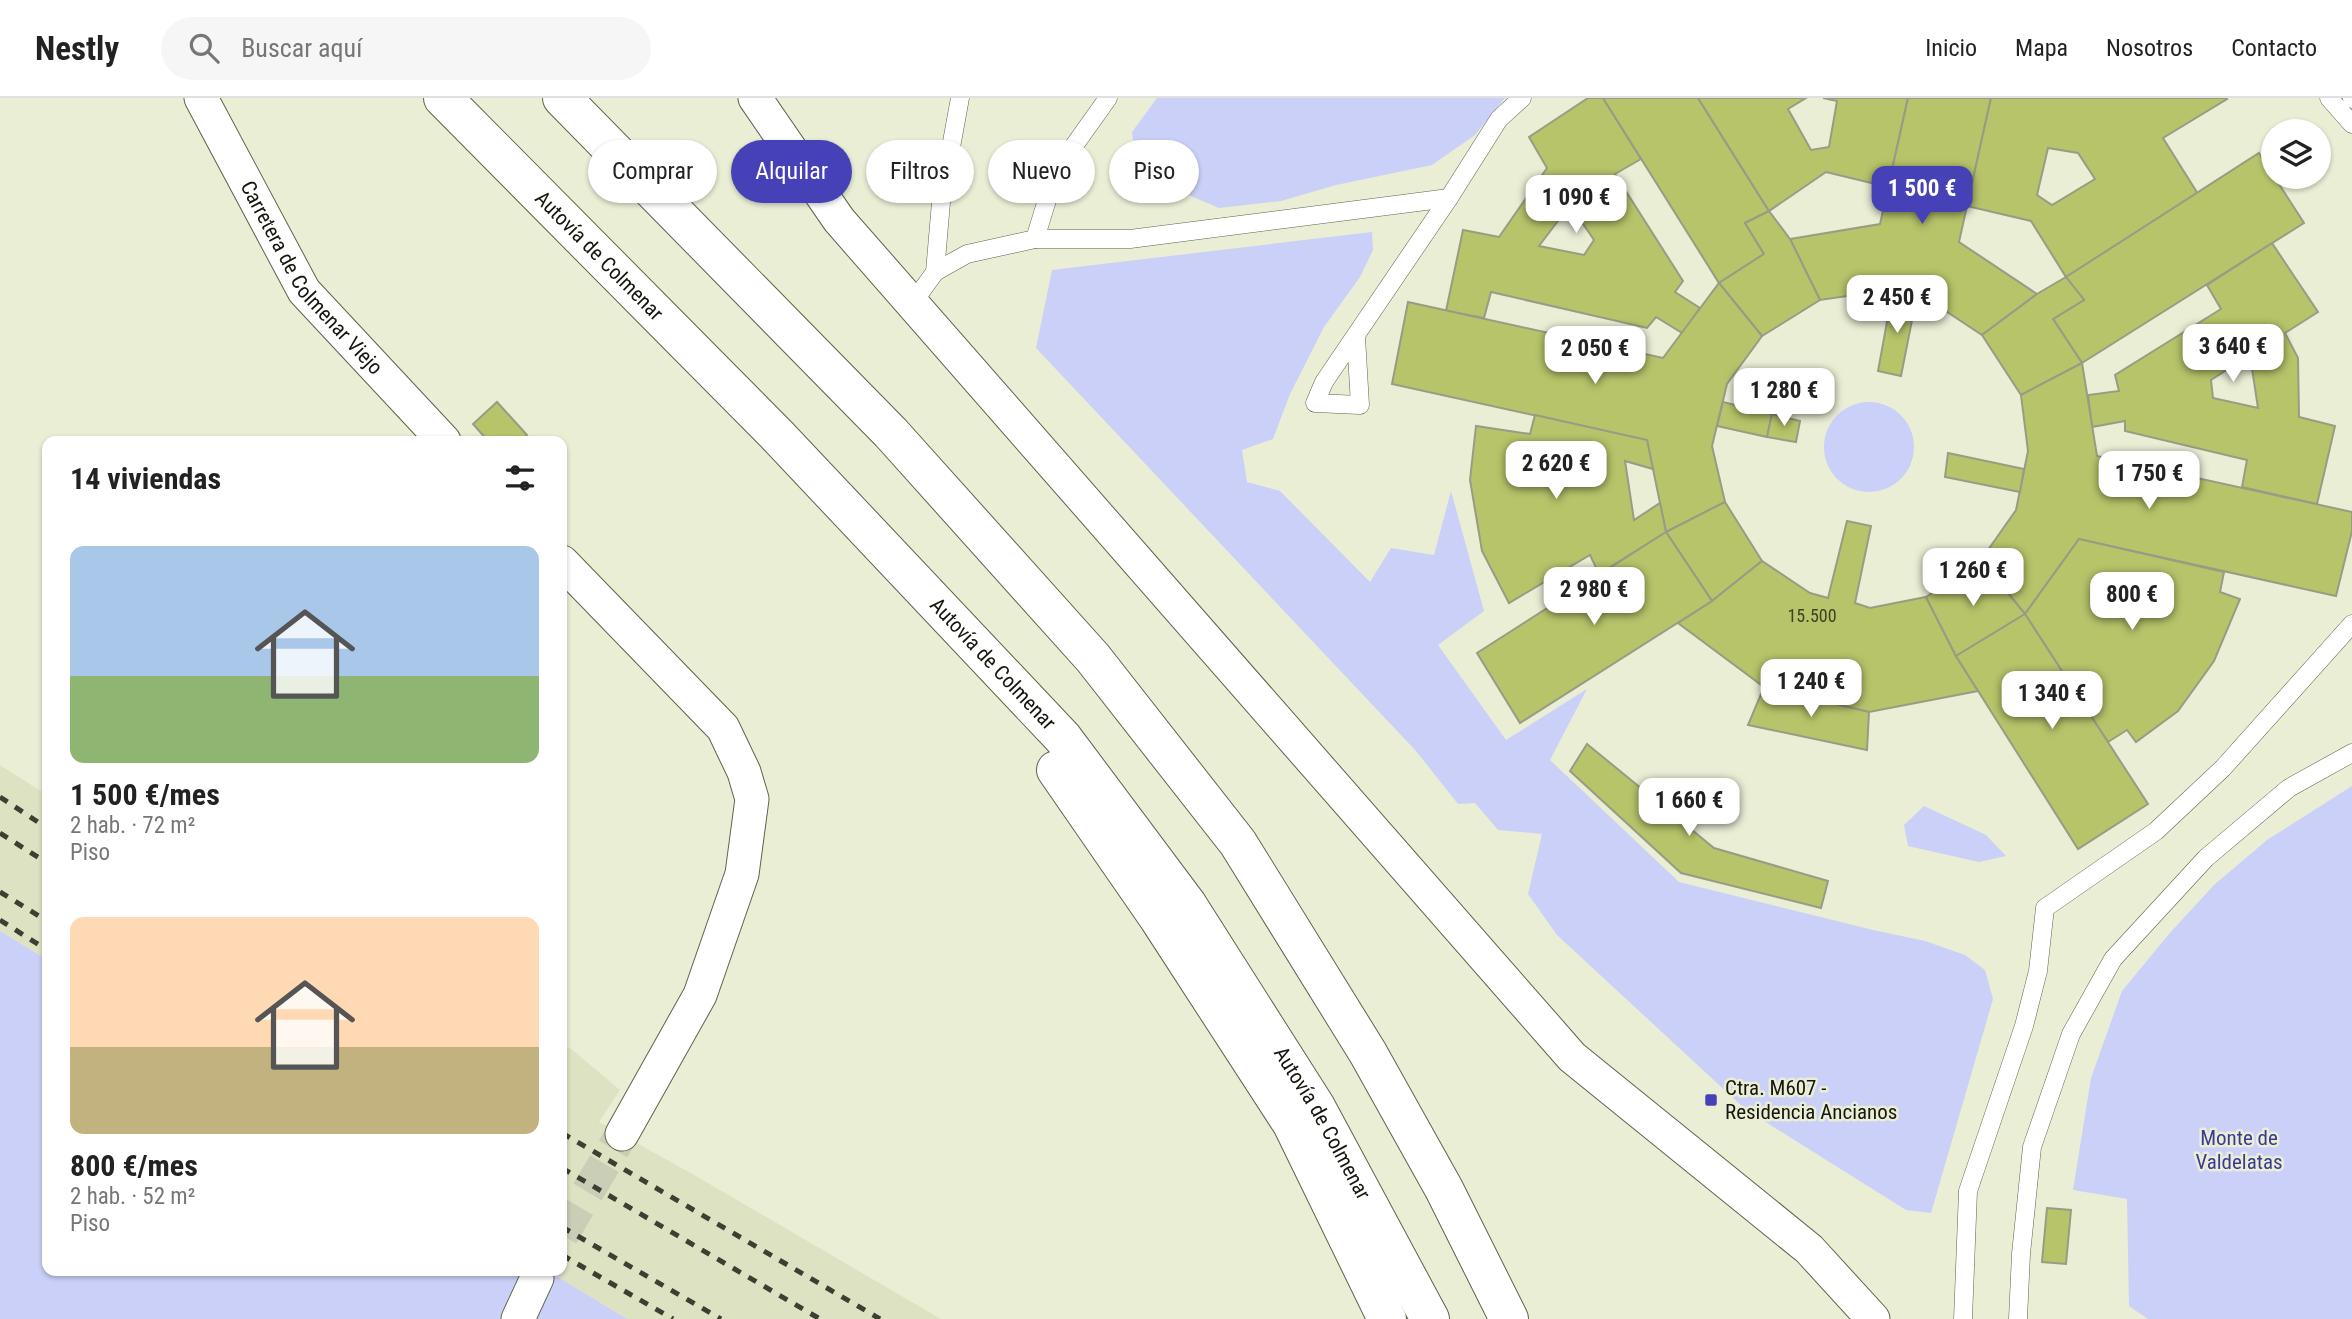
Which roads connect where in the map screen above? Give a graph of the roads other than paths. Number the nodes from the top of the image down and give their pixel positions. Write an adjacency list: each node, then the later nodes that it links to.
1 (201, 98): 15 (street, Carretera de Colmenar Viejo)
2 (443, 98): 17 (highway, Autovía de Colmenar)
3 (562, 98): 25 (highway)
4 (755, 98): 13 (street)
5 (960, 98): 12 (lane)
6 (1108, 98): 11 (lane)
7 (1522, 98): 10 (lane)
8 (2329, 98): 9 (lane)
9 (2352, 124)
10 (1449, 198): 11 (lane); 14 (lane)
11 (1035, 239): 12 (lane)
12 (935, 272): 13 (lane)
13 (912, 304): 26 (street)
14 (1356, 337)
15 (439, 436)
16 (567, 567): 20 (street)
17 (944, 610): 23 (highway); 24 (highway, Autovía de Colmenar)
18 (2352, 624): 27 (lane)
19 (2352, 753): 28 (lane)
20 (622, 1134)
21 (537, 1278): 22 (street)
22 (517, 1319)
23 (1387, 1319)
24 (1430, 1319)
25 (1509, 1319)
26 (1873, 1319)
27 (1963, 1319)
28 (2018, 1319)

